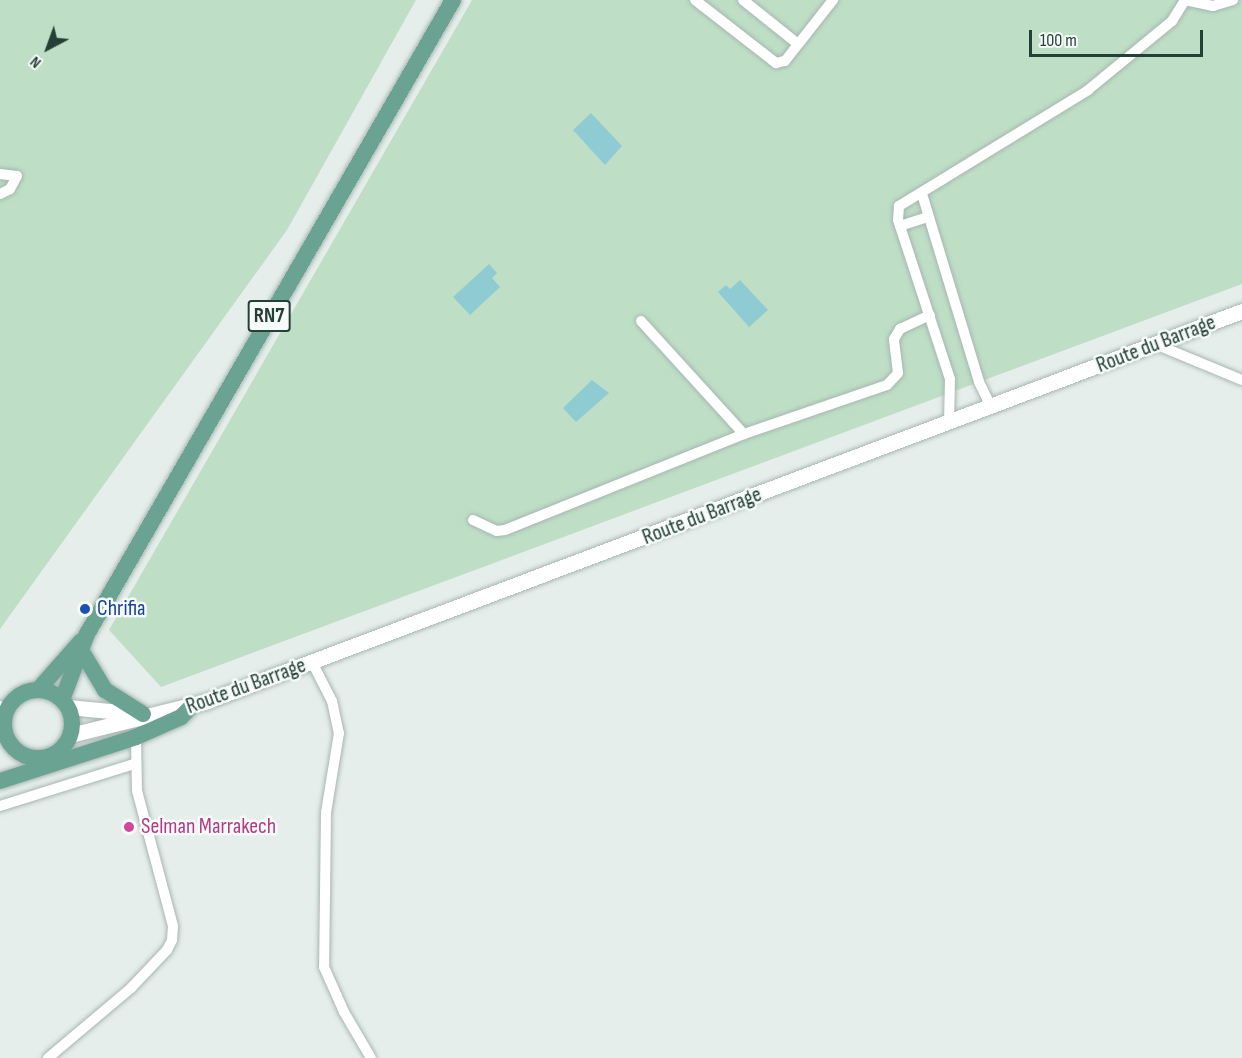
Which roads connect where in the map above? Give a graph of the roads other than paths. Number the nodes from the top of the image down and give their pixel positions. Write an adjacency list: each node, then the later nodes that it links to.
1 (453, 0): 22 (main road, RN7)
2 (695, 0): 7 (street)
3 (743, 0): 7 (street)
4 (833, 0): 7 (street)
5 (1185, 0): 6 (street); 10 (street)
6 (1233, 0)
7 (798, 44)
8 (0, 174): 9 (street)
9 (0, 194)
10 (922, 195): 11 (street); 12 (street)
11 (928, 217): 12 (street); 18 (street)
12 (900, 226): 14 (street)
13 (1242, 311): 16 (main road, Route du Barrage)
14 (930, 315): 19 (street); 20 (street)
15 (641, 321): 20 (street)
16 (1155, 344): 17 (street); 18 (main road, Route du Barrage)
17 (1242, 380)
18 (991, 407): 19 (main road, Route du Barrage)
19 (949, 423): 24 (main road, Route du Barrage)
20 (744, 434): 21 (street)
21 (473, 520)
22 (87, 634): 23 (main road, RN7); 25 (main road, RN7)
23 (81, 650): 26 (main road, RN7); 29 (main road)
24 (312, 662): 28 (main road, Route du Barrage); 39 (street)
25 (38, 690): 26 (main road); 27 (main road, RN7)
26 (65, 704): 29 (main road, Route du Barrage); 31 (main road, RN7)
27 (3, 707): 30 (main road, RN7)
28 (191, 707): 29 (main road, Route du Barrage); 32 (main road)
29 (151, 714): 31 (main road, Route du Barrage)
30 (2, 729): 33 (main road, RN7)
31 (70, 735): 33 (main road)
32 (136, 737): 34 (street); 36 (main road)
33 (30, 758): 35 (main road)
34 (134, 764): 37 (street); 38 (street)
35 (0, 775)
36 (0, 781)
37 (0, 806)
38 (48, 1058)
39 (371, 1058)

